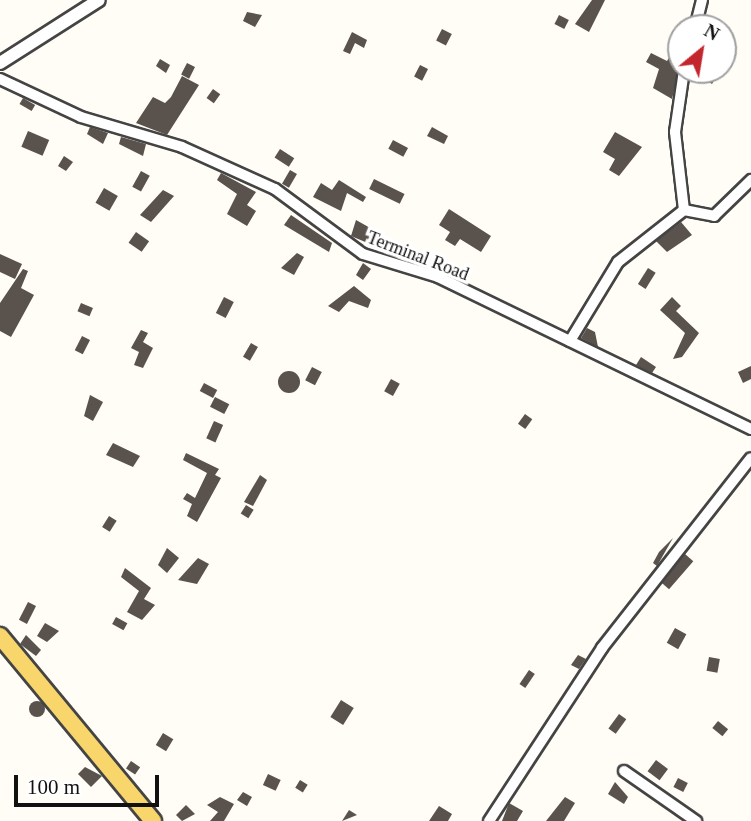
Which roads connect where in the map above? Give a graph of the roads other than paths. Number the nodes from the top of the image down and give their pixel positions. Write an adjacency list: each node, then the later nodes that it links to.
1 (99, 0): 2 (street)
2 (0, 63)
3 (0, 79): 7 (street, Terminal Road)
4 (682, 84): 6 (street)
5 (751, 180): 6 (street)
6 (684, 209): 7 (street)
7 (570, 341): 8 (street, Terminal Road)
8 (751, 429)
9 (751, 458): 13 (street)
10 (0, 635): 12 (main road)
11 (624, 771): 14 (street)
12 (153, 821)
13 (489, 821)
14 (696, 821)

